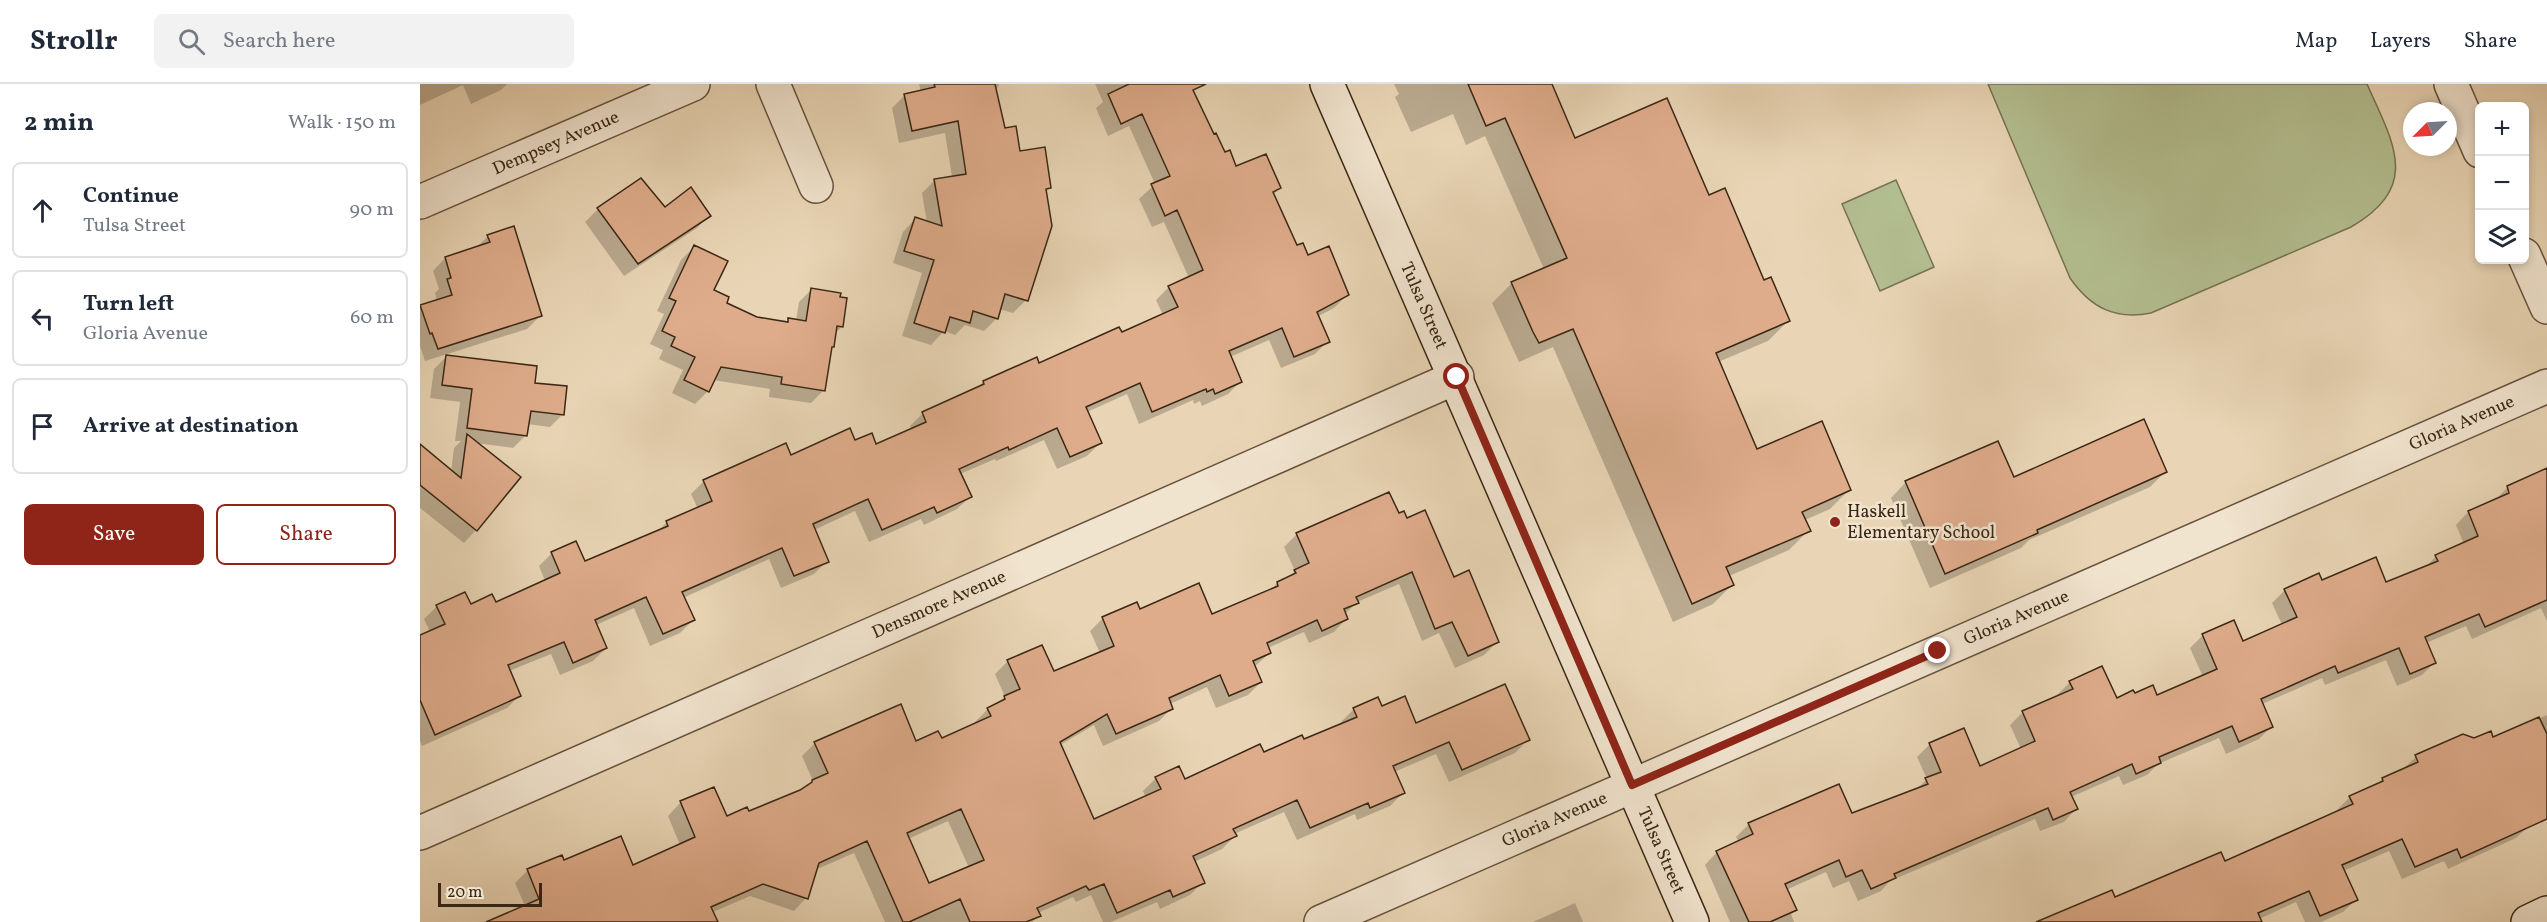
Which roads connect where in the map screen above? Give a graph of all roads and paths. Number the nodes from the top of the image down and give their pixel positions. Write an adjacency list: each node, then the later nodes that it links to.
1 (693, 84): 7 (street, Dempsey Avenue)
2 (773, 84): 6 (street)
3 (1327, 84): 10 (street, Tulsa Street)
4 (2451, 84): 5 (street)
5 (2475, 139)
6 (816, 186)
7 (420, 202)
8 (2528, 264): 9 (street)
9 (2547, 307)
10 (1457, 377): 12 (street, Tulsa Street); 13 (street, Densmore Avenue)
11 (2547, 386): 12 (street, Gloria Avenue)
12 (1632, 785): 15 (street, Gloria Avenue); 16 (street, Tulsa Street)
13 (420, 833)
14 (2547, 914): 17 (street)
15 (1321, 922)
16 (1692, 922)
17 (2528, 922)

